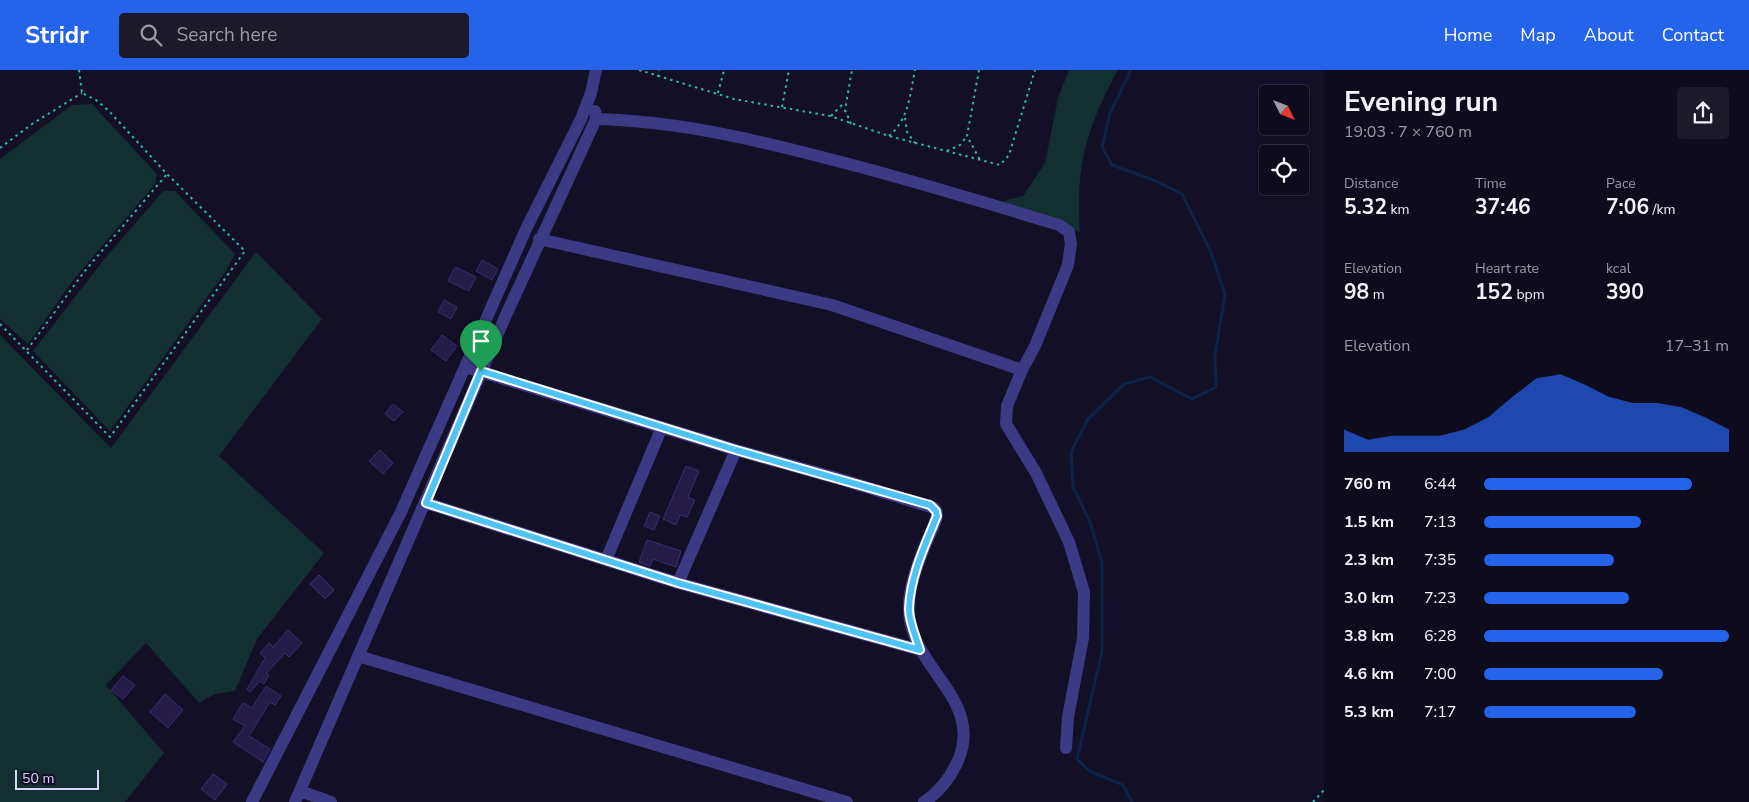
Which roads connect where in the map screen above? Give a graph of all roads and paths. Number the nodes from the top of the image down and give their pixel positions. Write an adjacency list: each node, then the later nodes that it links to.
1 (79, 70): 12 (path)
2 (596, 70): 13 (street)
3 (639, 70): 11 (path)
4 (659, 70): 11 (path)
5 (724, 70): 14 (path)
6 (789, 70): 16 (path)
7 (852, 70): 15 (path)
8 (915, 70): 18 (path)
9 (979, 70): 22 (path)
10 (1035, 70): 26 (path)
11 (658, 77): 14 (path)
12 (82, 93): 24 (path); 27 (path)
13 (591, 93): 19 (street); 31 (street)
14 (718, 93): 16 (path)
15 (845, 102): 17 (path); 20 (path)
16 (782, 107): 17 (path)
17 (830, 116): 20 (path)
18 (905, 117): 21 (path); 23 (path)
19 (596, 119): 28 (street); 32 (street)
20 (852, 124): 21 (path)
21 (889, 136): 23 (path)
22 (966, 136): 25 (path); 26 (path)
23 (915, 143): 25 (path)
24 (0, 148)
25 (947, 151): 26 (path)
26 (980, 160)
27 (167, 174): 30 (path); 30 (path)
28 (539, 239): 32 (street); 33 (street)
29 (0, 324): 30 (path)
30 (28, 350)
31 (465, 366): 33 (street); 44 (street)
32 (1022, 370): 41 (street)
33 (481, 371): 34 (street); 36 (street)
34 (662, 427): 35 (street); 37 (street)
35 (736, 450): 38 (street); 39 (street)
36 (426, 503): 37 (street); 40 (street)
37 (606, 560): 38 (street)
38 (678, 583): 39 (street)
39 (920, 650): 47 (street)
40 (358, 656): 43 (street); 46 (street)
41 (1066, 748)
42 (1324, 790): 48 (path)
43 (298, 796): 45 (street)
44 (252, 802)
45 (331, 802)
46 (847, 802)
47 (924, 802)
48 (1313, 802)

